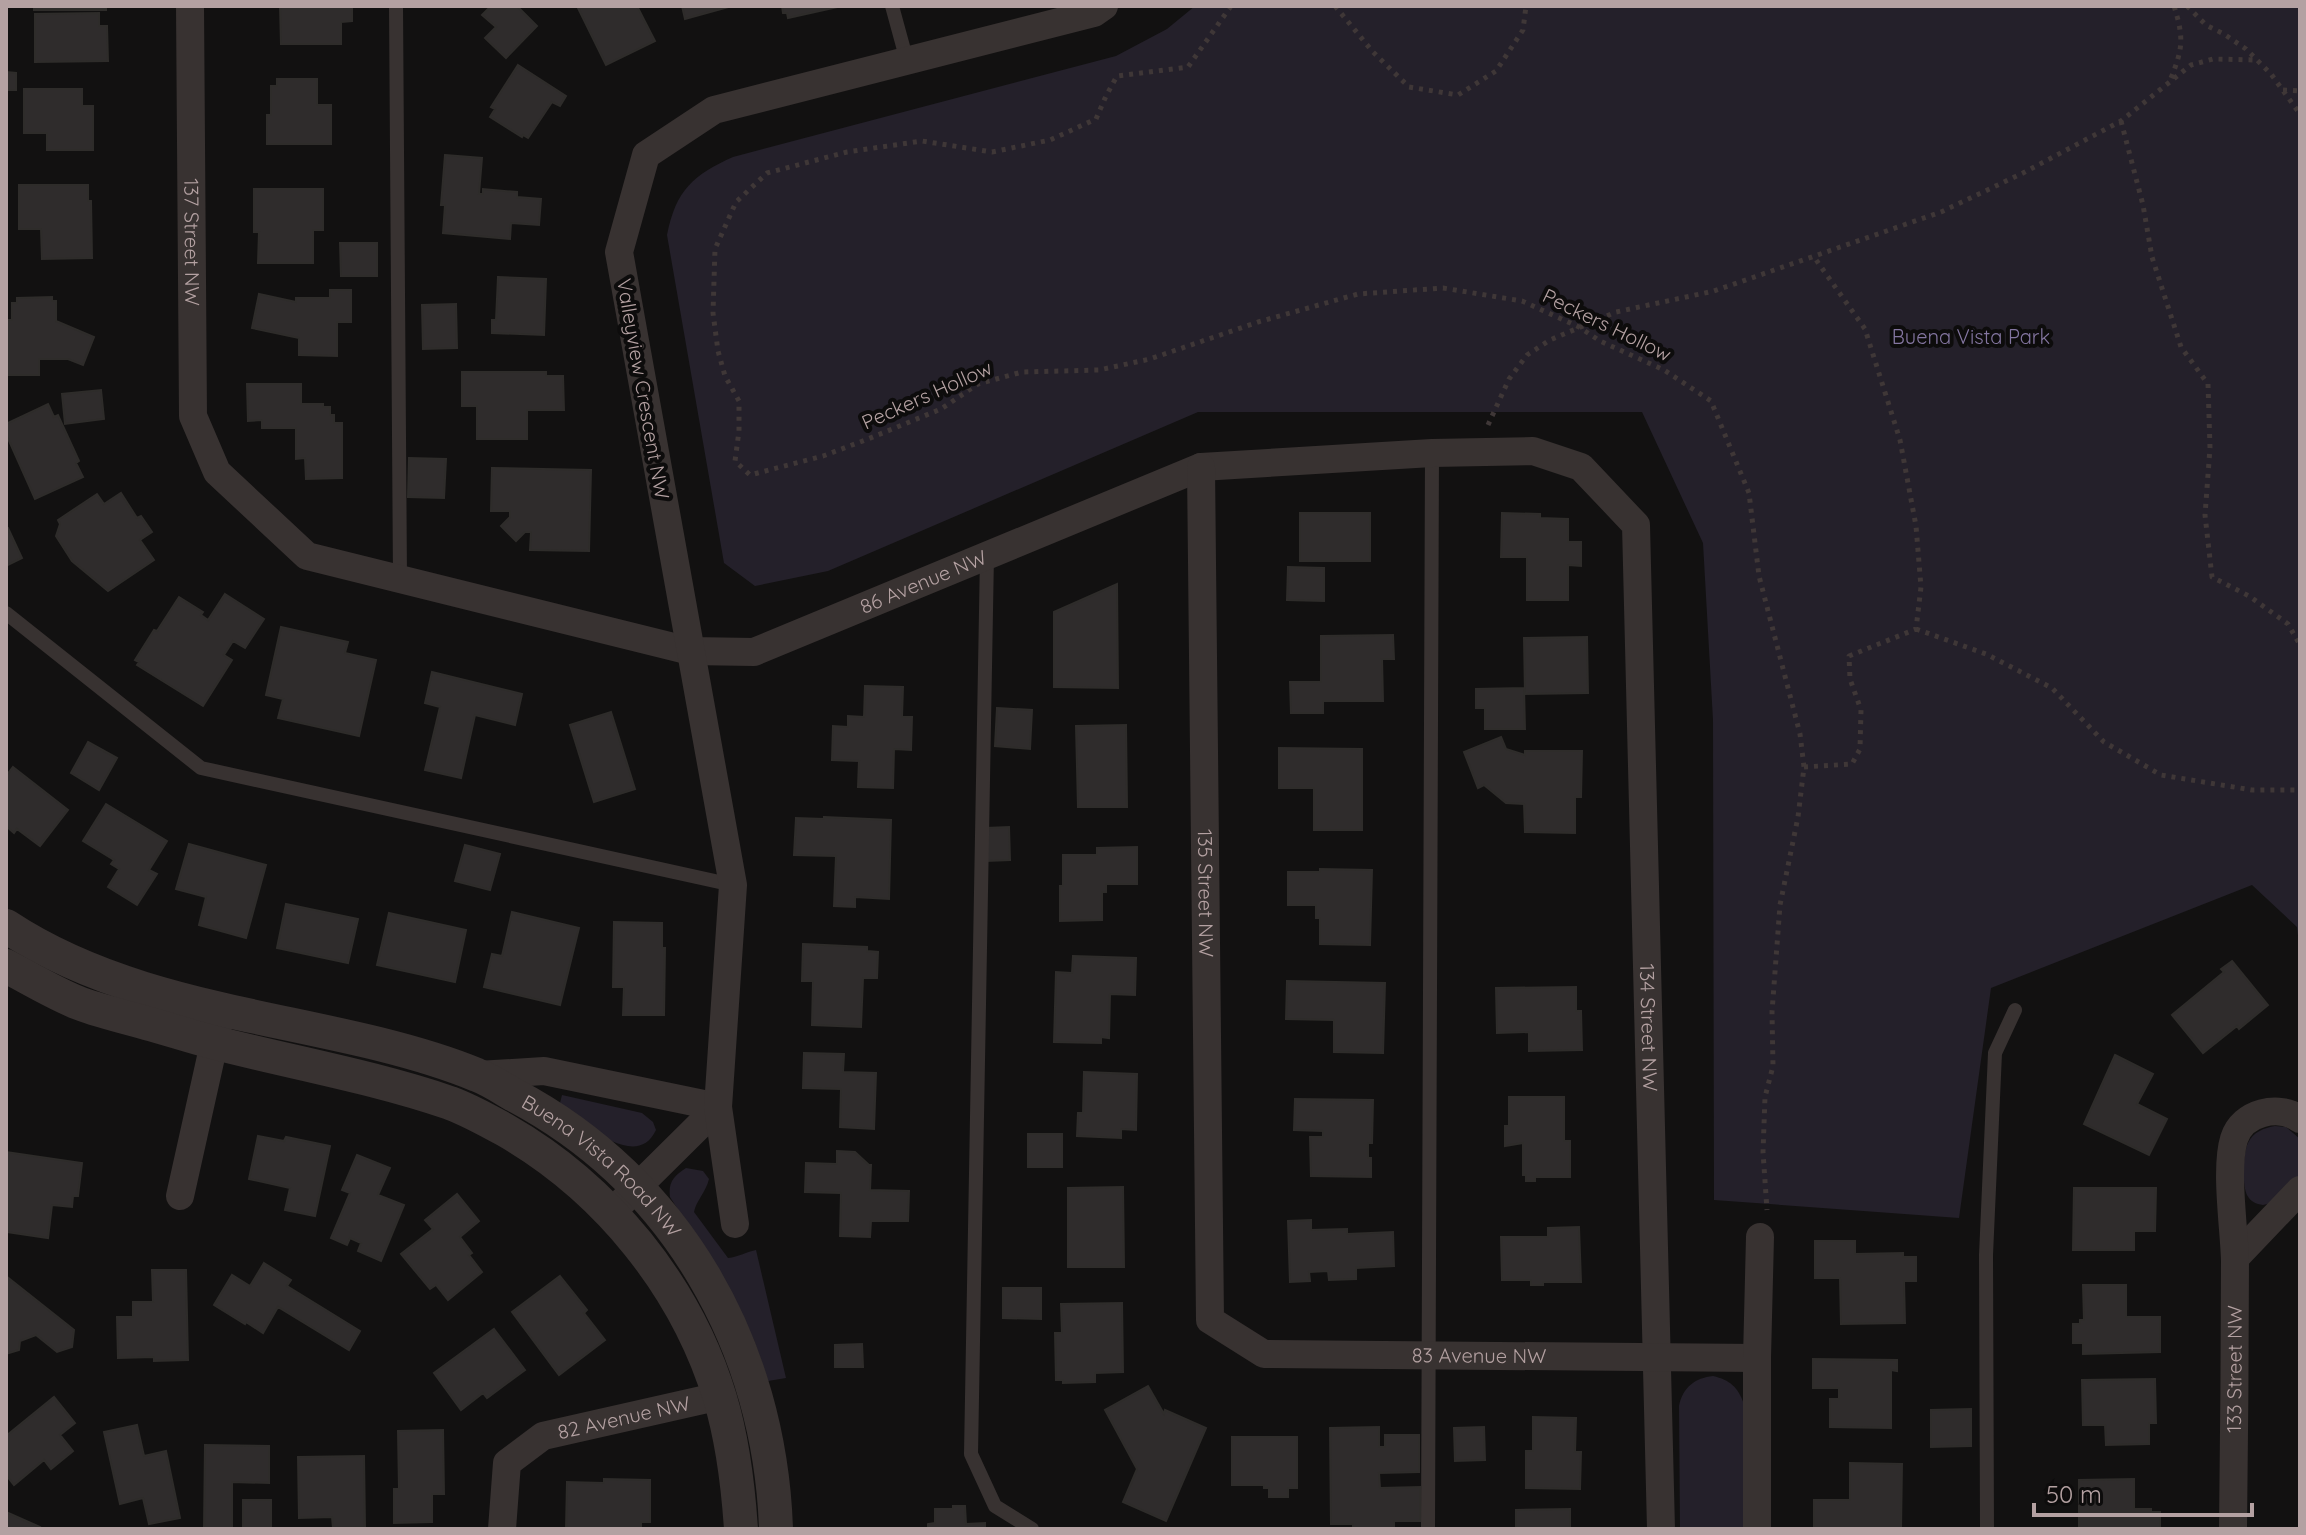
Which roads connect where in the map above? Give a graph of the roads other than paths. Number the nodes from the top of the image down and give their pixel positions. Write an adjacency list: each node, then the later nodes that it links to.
1 (190, 6): 8 (street, 137 Street NW)
2 (396, 6): 11 (lane)
3 (892, 6): 5 (lane)
4 (1104, 6): 5 (street, Valleyview Crescent NW)
5 (907, 61): 13 (street, Valleyview Crescent NW)
6 (1432, 453): 7 (street, 86 Avenue NW); 9 (street, 86 Avenue NW); 31 (lane)
7 (1201, 467): 10 (street, 86 Avenue NW); 30 (street, 135 Street NW)
8 (217, 472): 11 (street, 86 Avenue NW)
9 (1636, 525): 32 (street, 134 Street NW)
10 (987, 555): 13 (street, 86 Avenue NW); 38 (lane)
11 (400, 579): 13 (street, 86 Avenue NW)
12 (6, 613): 14 (lane)
13 (690, 651): 14 (street, Valleyview Crescent NW)
14 (733, 885): 21 (street, Valleyview Crescent NW)
15 (6, 926): 17 (street, Buena Vista Road NW)
16 (6, 966): 19 (street, Buena Vista Road NW)
17 (222, 1009): 19 (street); 20 (street, Buena Vista Road NW)
18 (2015, 1010): 42 (lane)
19 (214, 1043): 25 (street); 26 (street, Buena Vista Road NW)
20 (478, 1075): 21 (street); 23 (street, Buena Vista Road NW)
21 (718, 1107): 23 (street); 27 (street, Valleyview Crescent NW)
22 (2300, 1119): 29 (street, 133 Street NW)
23 (638, 1189): 26 (street); 37 (street, Buena Vista Road NW)
24 (2300, 1190): 29 (street)
25 (180, 1196)
26 (611, 1212): 34 (street, Buena Vista Road NW)
27 (735, 1224)
28 (1760, 1237): 33 (street)
29 (2235, 1258): 43 (street, 133 Street NW)
30 (1210, 1320): 31 (street, 83 Avenue NW)
31 (1430, 1355): 32 (street, 83 Avenue NW); 39 (lane)
32 (1657, 1357): 33 (street, 83 Avenue NW); 40 (street, 134 Street NW)
33 (1757, 1358): 41 (street)
34 (720, 1396): 35 (street, 82 Avenue NW); 36 (street, Buena Vista Road NW)
35 (502, 1529)
36 (741, 1529)
37 (776, 1529)
38 (1032, 1529)
39 (1428, 1529)
40 (1661, 1529)
41 (1757, 1529)
42 (1987, 1529)
43 (2233, 1529)

